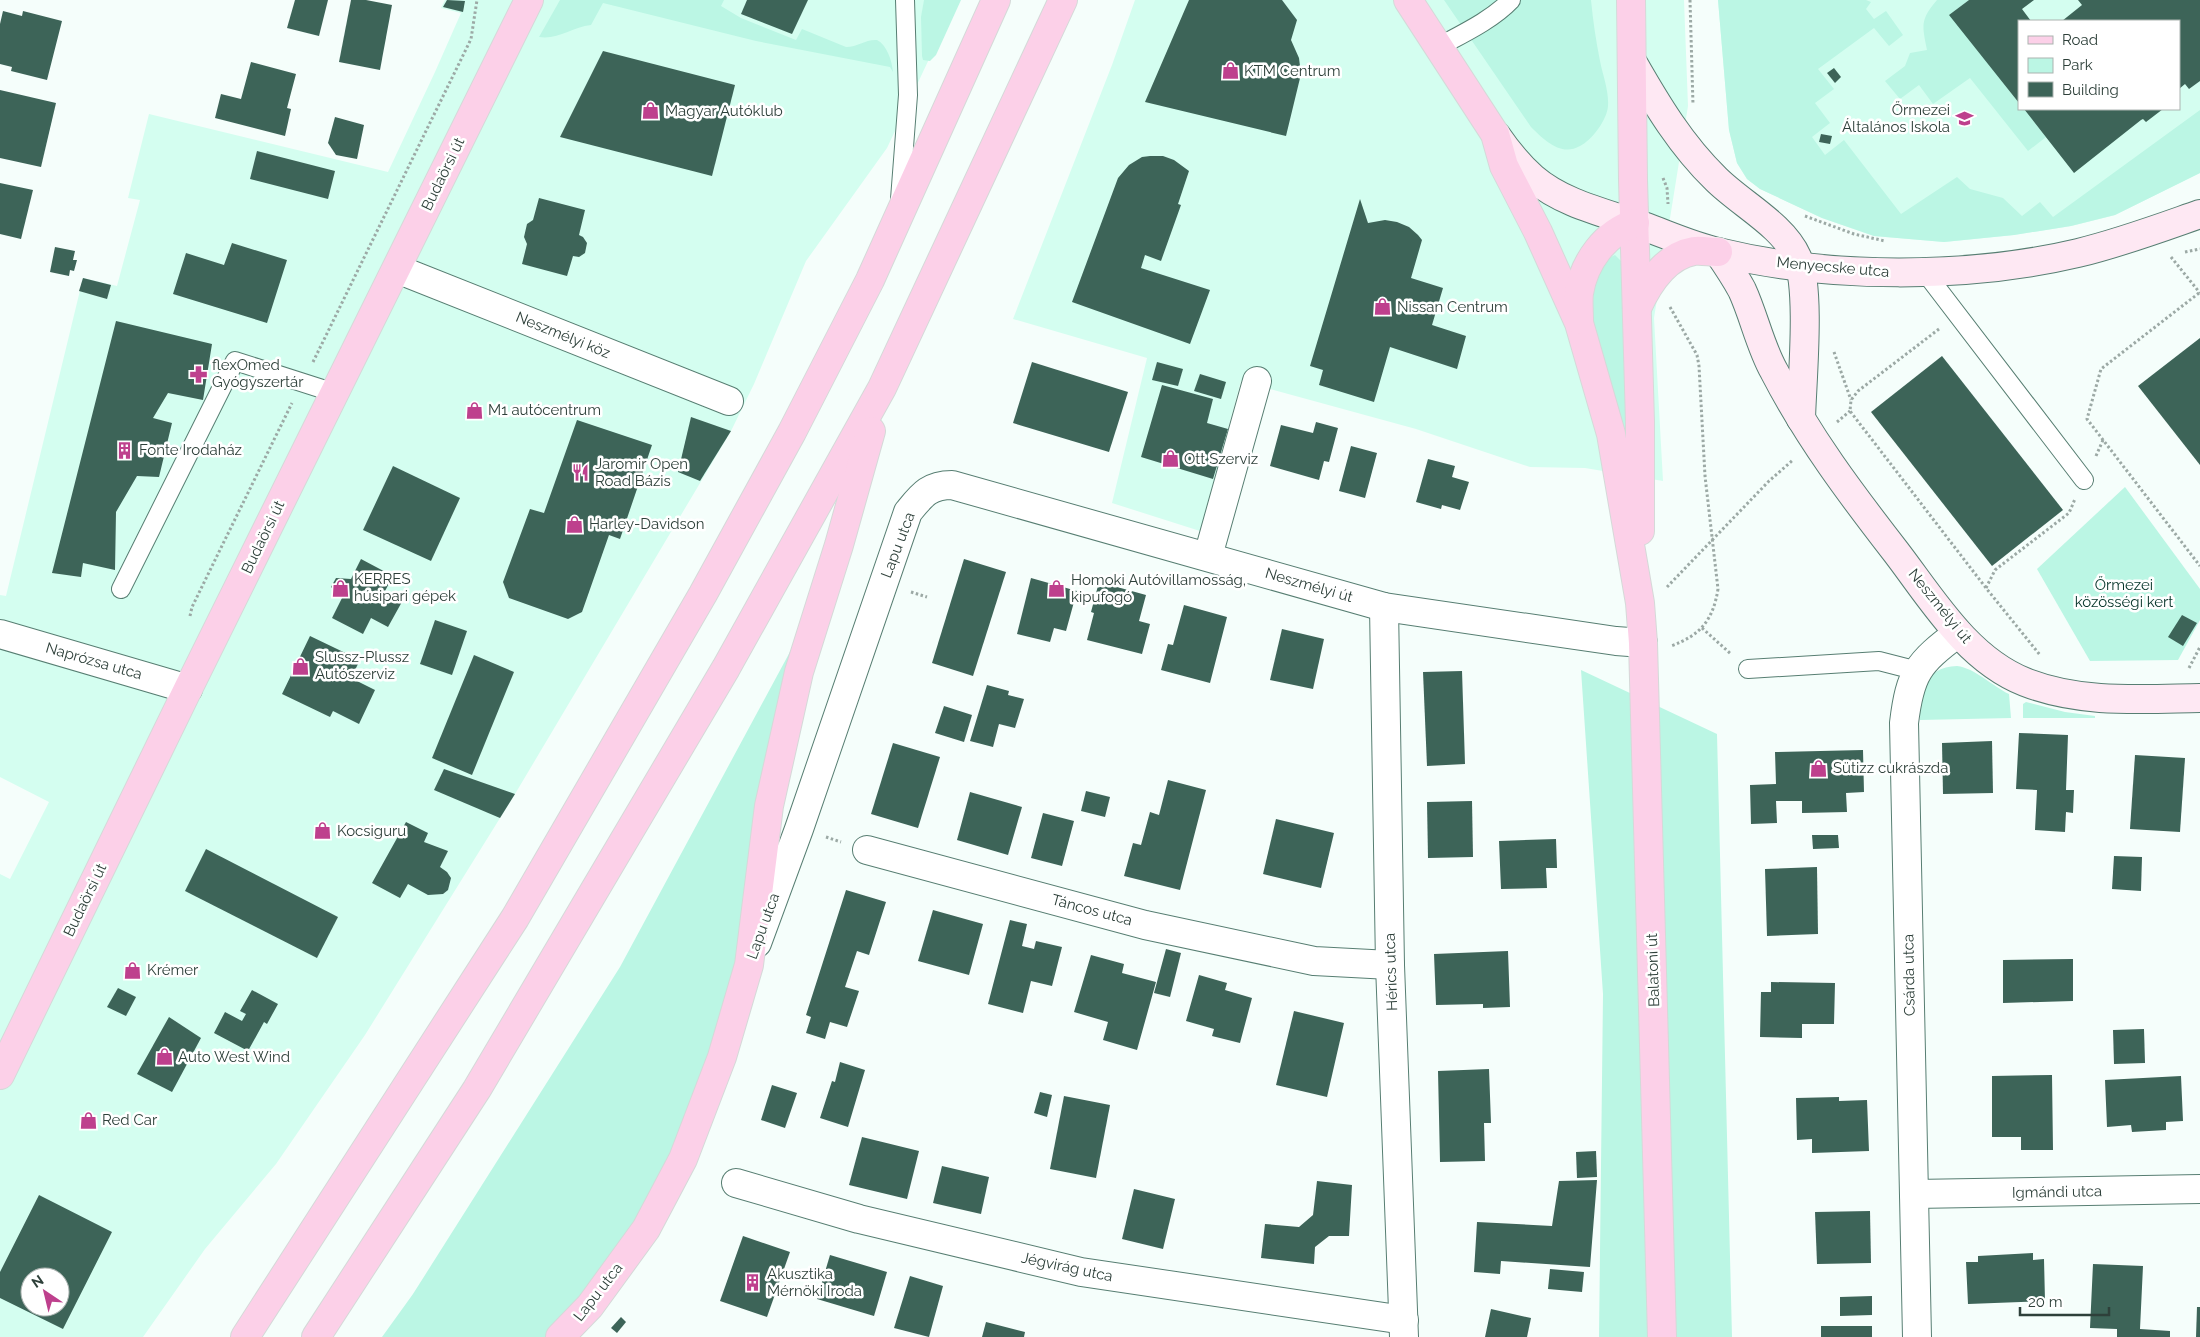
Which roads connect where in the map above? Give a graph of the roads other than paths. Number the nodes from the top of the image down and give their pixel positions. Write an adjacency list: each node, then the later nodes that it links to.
1 (529, 0): 17 (main road, Budaörsi út)
2 (904, 0): 12 (lane)
3 (996, 0): 12 (main road)
4 (1063, 0): 23 (main road)
5 (1408, 0): 8 (main road)
6 (1511, 0): 8 (lane)
7 (1631, 0): 9 (main road)
8 (1438, 46): 10 (main road)
9 (1633, 63): 13 (main road); 14 (street, Menyecske utca)
10 (1495, 134): 13 (street, Menyecske utca); 21 (main road)
11 (2200, 214): 18 (street, Menyecske utca)
12 (898, 219): 48 (main road)
13 (1635, 223): 15 (street, Menyecske utca); 20 (main road); 21 (main road)
14 (1782, 234): 16 (street); 19 (street)
15 (1718, 252): 16 (street, Menyecske utca); 20 (main road); 26 (street, Neszmélyi út)
16 (1801, 267): 19 (street, Menyecske utca); 26 (street)
17 (397, 269): 24 (main road, Budaörsi út); 25 (street, Neszmélyi köz)
18 (1924, 271): 19 (street, Menyecske utca); 27 (lane)
19 (1889, 272)
20 (1637, 308): 31 (main road)
21 (1579, 323): 31 (main road)
22 (1257, 380): 29 (street)
23 (882, 388): 41 (main road); 49 (main road)
24 (335, 393): 30 (lane); 38 (main road, Budaörsi út)
25 (729, 402)
26 (1801, 419): 33 (street, Neszmélyi út)
27 (2084, 480)
28 (924, 493): 29 (street, Neszmélyi út); 41 (street, Lapu utca)
29 (1208, 556): 32 (street, Neszmélyi út)
30 (121, 589)
31 (1651, 597): 35 (main road, Balatoni út)
32 (1384, 607): 35 (street, Neszmélyi út); 42 (street, Hérics utca)
33 (1958, 633): 37 (street, Csárda utca); 39 (street, Neszmélyi út)
34 (0, 634): 38 (street, Naprózsa utca)
35 (1643, 643): 51 (main road, Balatoni út)
36 (1748, 670): 37 (lane)
37 (1918, 671): 46 (street, Csárda utca)
38 (188, 689): 43 (main road, Budaörsi út)
39 (2200, 698)
40 (867, 850): 42 (street, Táncos utca)
41 (749, 965): 50 (main road, Lapu utca)
42 (1390, 965): 47 (street, Hérics utca)
43 (0, 1075)
44 (736, 1183): 47 (street, Jégvirág utca)
45 (2200, 1189): 46 (street, Igmándi utca)
46 (1914, 1194): 52 (street, Csárda utca)
47 (1404, 1328)
48 (245, 1337)
49 (316, 1337)
50 (560, 1337)
51 (1662, 1337)
52 (1918, 1337)

